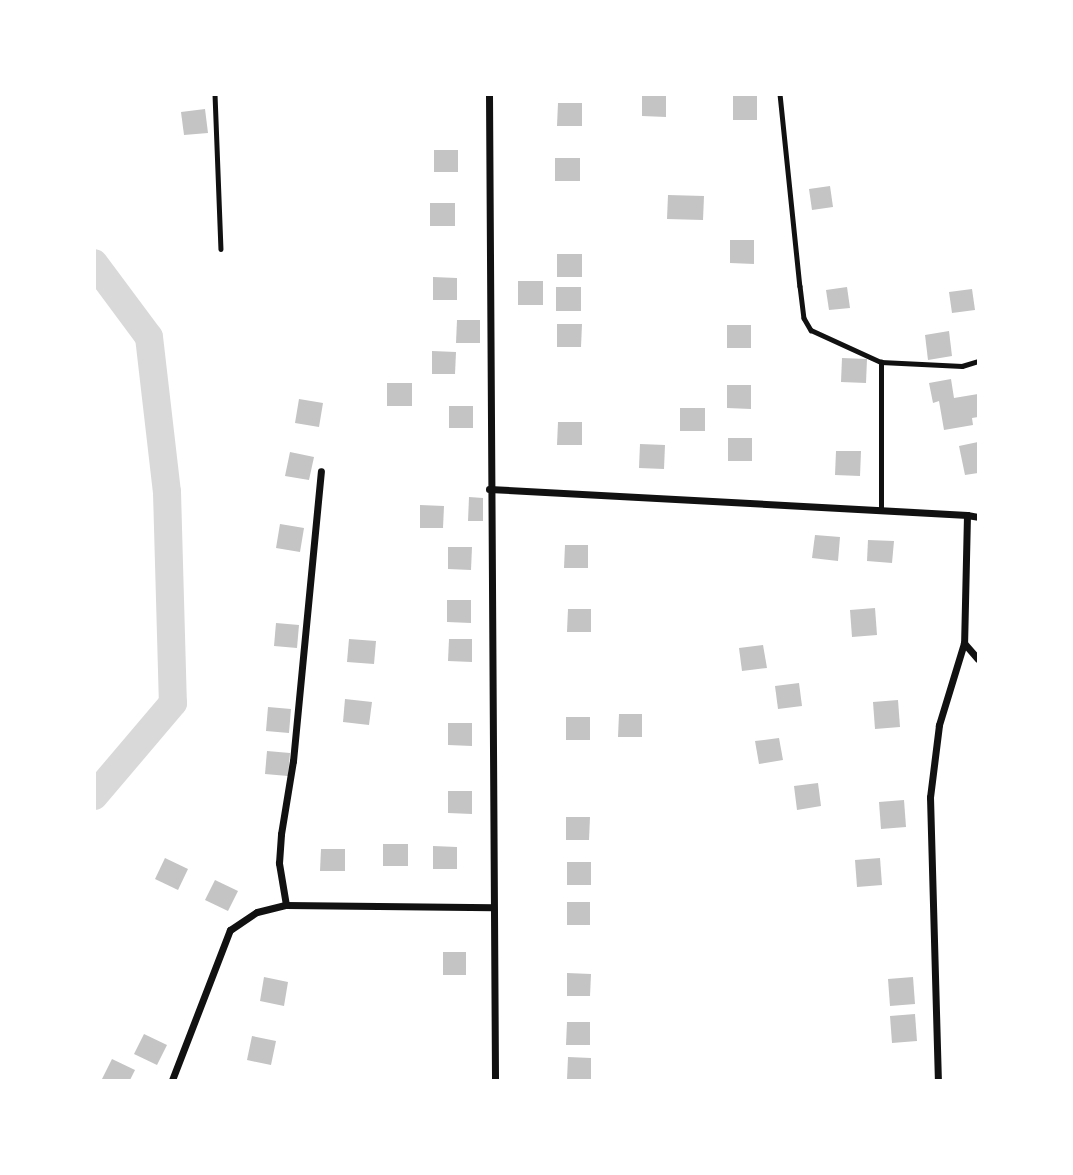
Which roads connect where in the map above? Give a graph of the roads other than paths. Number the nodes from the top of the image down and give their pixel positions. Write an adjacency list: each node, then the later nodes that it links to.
1 (215, 94): 4 (lane)
2 (489, 94): 8 (street)
3 (780, 94): 6 (lane)
4 (221, 249)
5 (978, 361): 6 (lane)
6 (881, 362): 9 (lane)
7 (321, 471): 14 (street)
8 (489, 489): 9 (street); 15 (street)
9 (881, 511): 10 (street)
10 (967, 515): 11 (street); 12 (street)
11 (978, 517)
12 (964, 643): 13 (street); 18 (street)
13 (978, 659)
14 (286, 905): 15 (street); 16 (street)
15 (493, 907): 17 (street)
16 (172, 1080)
17 (495, 1080)
18 (938, 1080)

